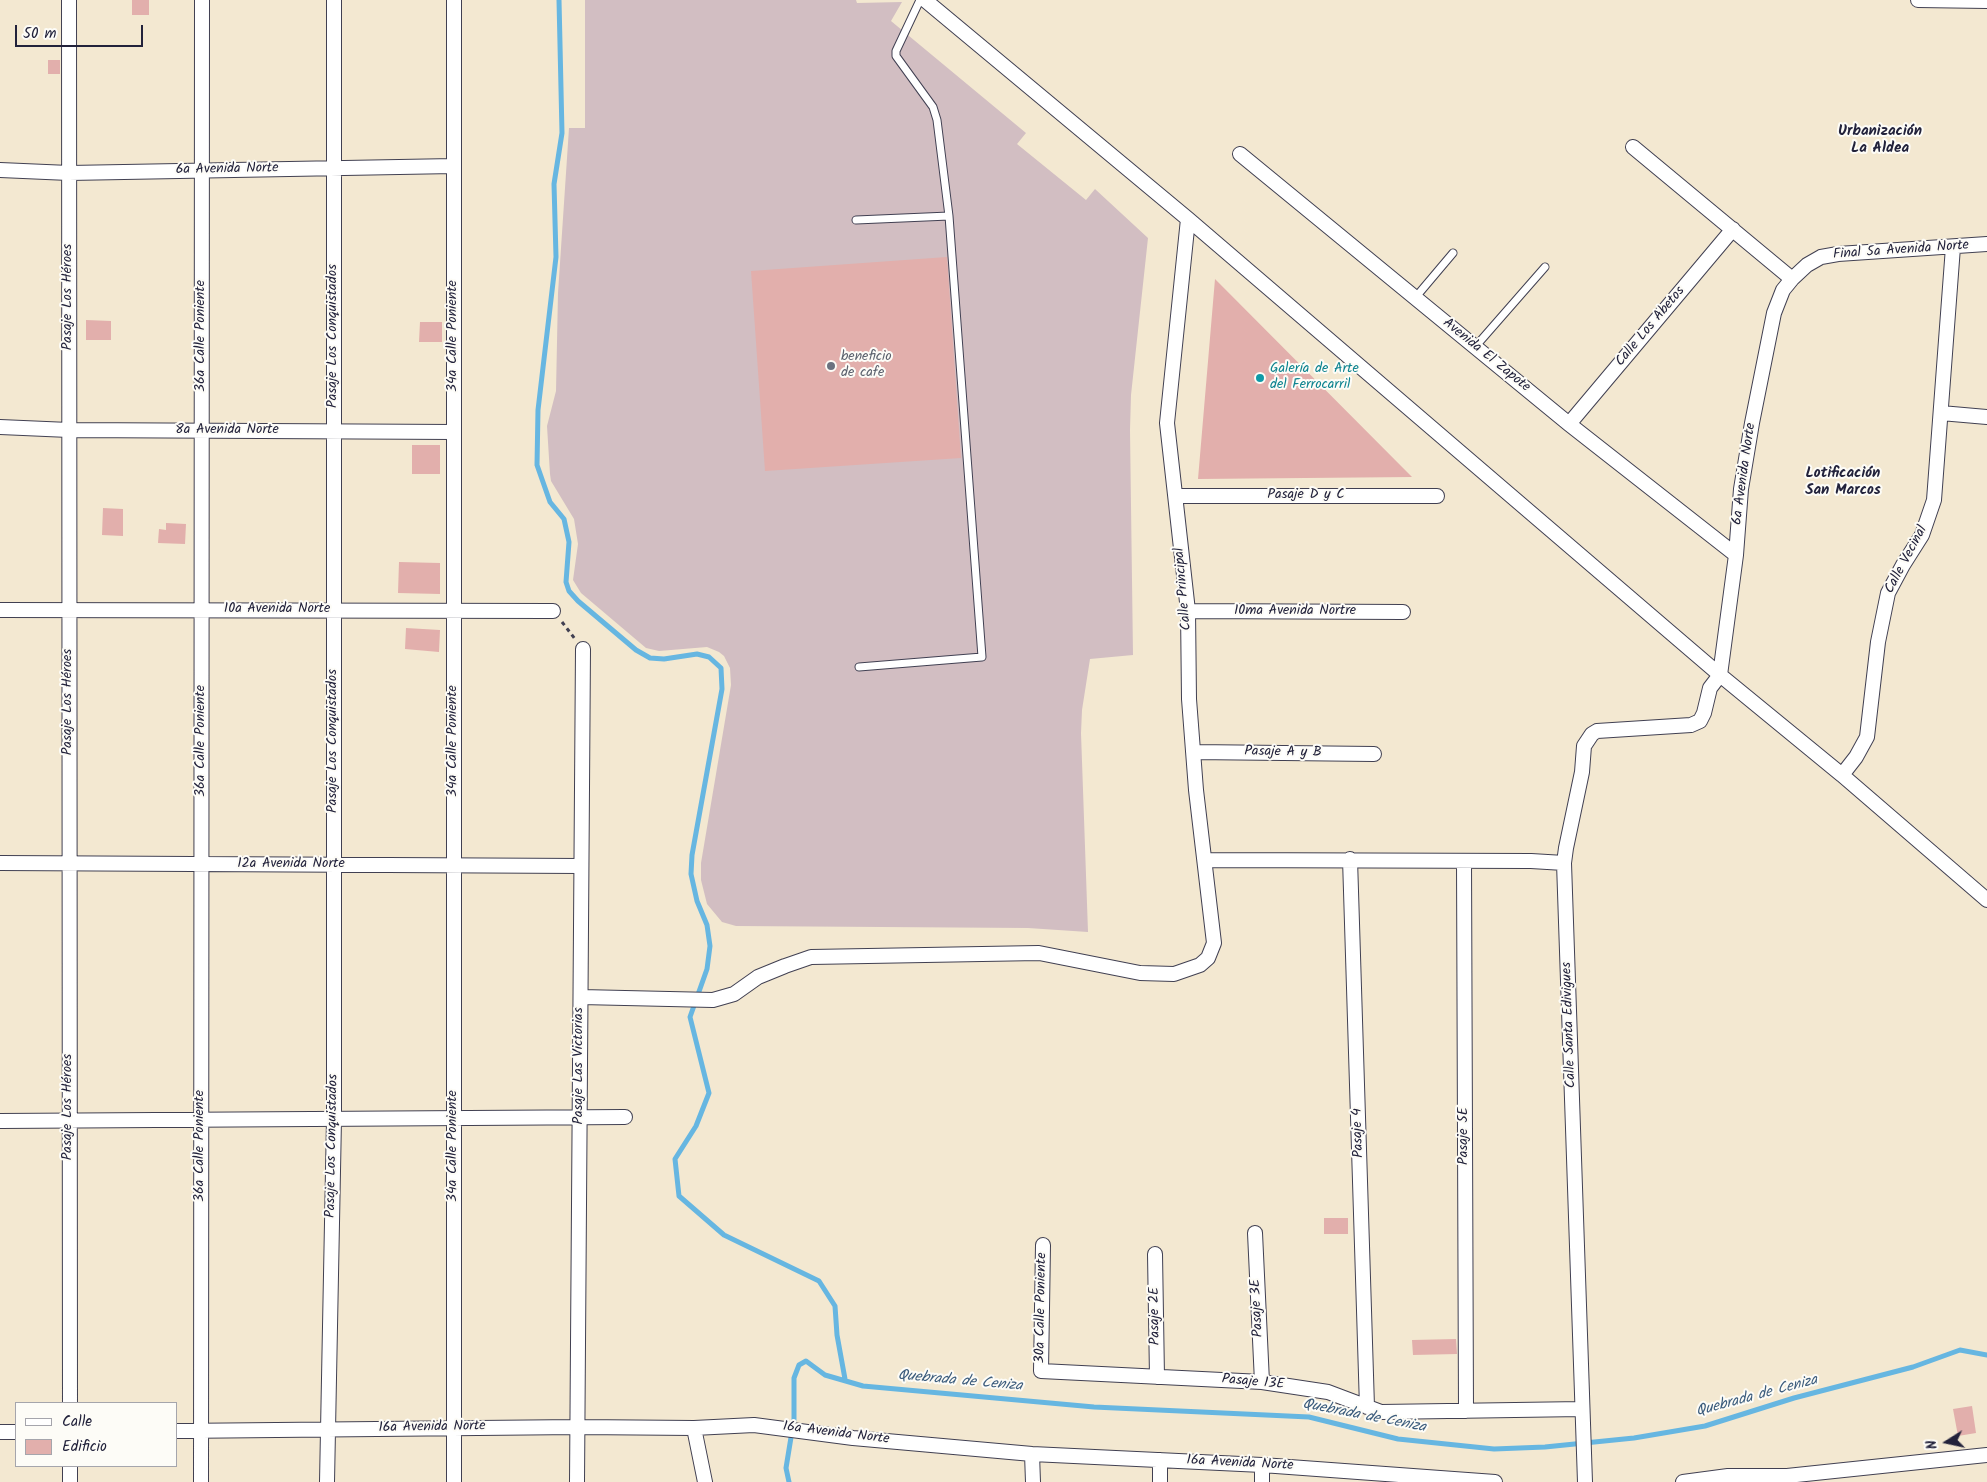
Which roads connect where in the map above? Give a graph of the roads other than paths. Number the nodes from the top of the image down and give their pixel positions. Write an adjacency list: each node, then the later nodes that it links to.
1 (68, 0): 15 (street, Pasaje Los Héroes)
2 (202, 0): 14 (street, 36a Calle Poniente)
3 (334, 0): 12 (street, Pasaje Los Conquistados)
4 (454, 0): 11 (street, 34a Calle Poniente)
5 (920, 0): 16 (lane)
6 (925, 0): 17 (street)
7 (1918, 0): 8 (street)
8 (1987, 1)
9 (1633, 147): 19 (street)
10 (1240, 154): 25 (street, Avenida El Zapote)
11 (454, 166): 12 (street, 6a Avenida Norte); 34 (street, 34a Calle Poniente)
12 (334, 168): 14 (street, 6a Avenida Norte); 33 (street, Pasaje Los Conquistados)
13 (0, 170): 15 (street, 6a Avenida Norte)
14 (202, 171): 15 (street, 6a Avenida Norte); 32 (street, 36a Calle Poniente)
15 (69, 173): 31 (street, Pasaje Los Héroes)
16 (949, 216): 18 (lane); 47 (lane)
17 (1188, 219): 35 (street, Calle Principal); 48 (street)
18 (856, 220)
19 (1733, 229): 24 (street); 29 (street, Calle Los Abetos)
20 (1987, 244): 21 (street, Final 5a Avenida Norte)
21 (1953, 247): 24 (street, Final 5a Avenida Norte); 27 (street, Calle Vecinal)
22 (1453, 253): 25 (lane)
23 (1545, 267): 26 (lane)
24 (1792, 279): 37 (street, 6a Avenida Norte)
25 (1416, 298): 26 (street, Avenida El Zapote)
26 (1475, 347): 29 (street, Avenida El Zapote)
27 (1941, 412): 28 (street); 51 (street, Calle Vecinal)
28 (1987, 417)
29 (1569, 424): 37 (street, Avenida El Zapote)
30 (0, 427): 31 (street, 8a Avenida Norte)
31 (69, 430): 32 (street, 8a Avenida Norte); 39 (street, Pasaje Los Héroes)
32 (202, 431): 33 (street, 8a Avenida Norte); 40 (street, 36a Calle Poniente)
33 (334, 432): 34 (street, 8a Avenida Norte); 41 (street, Pasaje Los Conquistados)
34 (454, 432): 42 (street, 34a Calle Poniente)
35 (1176, 496): 36 (street, Pasaje D y C); 44 (street, Calle Principal)
36 (1437, 496)
37 (1736, 555): 48 (street, 6a Avenida Norte)
38 (0, 610): 39 (street, 10a Avenida Norte)
39 (69, 610): 40 (street, 10a Avenida Norte); 57 (street, Pasaje Los Héroes)
40 (202, 610): 41 (street, 10a Avenida Norte); 58 (street, 36a Calle Poniente)
41 (334, 611): 42 (street, 10a Avenida Norte); 59 (street, Pasaje Los Conquistados)
42 (454, 611): 43 (street, 10a Avenida Norte); 60 (street, 34a Calle Poniente)
43 (553, 611)
44 (1188, 611): 45 (street, 10ma Avenida Nortre); 49 (street, Calle Principal)
45 (1402, 612)
46 (583, 649): 61 (street, Pasaje Las Victorias)
47 (859, 667)
48 (1720, 675): 51 (street); 56 (street, Calle Santa Edivigues)
49 (1193, 752): 50 (street, Pasaje A y B); 52 (street, Calle Principal)
50 (1374, 754)
51 (1842, 775): 62 (street)
52 (1206, 860): 53 (street); 63 (street, Calle Principal)
53 (1350, 860): 54 (street); 78 (street, Pasaje 4)
54 (1464, 862): 56 (street); 80 (street, Pasaje 5E)
55 (0, 863): 57 (street, 12a Avenida Norte)
56 (1564, 863): 79 (street, Calle Santa Edivigues)
57 (69, 865): 58 (street, 12a Avenida Norte); 70 (street, Pasaje Los Héroes)
58 (202, 865): 59 (street, 12a Avenida Norte); 68 (street, 36a Calle Poniente)
59 (334, 865): 60 (street, 12a Avenida Norte); 67 (street, Pasaje Los Conquistados)
60 (454, 866): 61 (street, 12a Avenida Norte); 66 (street, 34a Calle Poniente)
61 (582, 866): 63 (street, Pasaje Las Victorias)
62 (1987, 900)
63 (581, 997): 64 (street, Pasaje Las Victorias)
64 (580, 1117): 65 (street); 66 (street); 81 (street, Pasaje Las Victorias)
65 (625, 1117)
66 (454, 1118): 67 (street); 82 (street, 34a Calle Poniente)
67 (334, 1119): 68 (street); 84 (street, Pasaje Los Conquistados)
68 (201, 1120): 70 (street); 85 (street, 36a Calle Poniente)
69 (0, 1121): 70 (street)
70 (69, 1121): 77 (street, Pasaje Los Héroes)
71 (1255, 1233): 76 (street, Pasaje 3E)
72 (1043, 1245): 74 (street, 30a Calle Poniente)
73 (1155, 1254): 75 (street, Pasaje 2E)
74 (1041, 1371): 75 (street, Pasaje 13E)
75 (1157, 1378): 76 (street, Pasaje 13E)
76 (1262, 1382): 78 (street, Pasaje 13E)
77 (70, 1402)
78 (1368, 1407): 80 (street, Pasaje 13E)
79 (1582, 1409): 80 (street, Pasaje 13E); 107 (street, Calle Santa Edivigues)
80 (1466, 1411)
81 (578, 1427): 82 (street, 16a Avenida Norte); 83 (street, 16a Avenida Norte); 100 (street, Pasaje Las Victorias)
82 (454, 1428): 84 (street, 16a Avenida Norte); 99 (street, 34a Calle Poniente)
83 (694, 1428): 89 (street, 16a Avenida Norte); 101 (street)
84 (329, 1429): 85 (street, 16a Avenida Norte); 98 (street, Pasaje Los Conquistados)
85 (201, 1430): 86 (street, 16a Avenida Norte); 97 (street, 36a Calle Poniente)
86 (178, 1431)
87 (0, 1432): 88 (street)
88 (15, 1432)
89 (1032, 1454): 91 (street, 16a Avenida Norte); 102 (street)
90 (1987, 1455): 95 (street)
91 (1160, 1460): 92 (street, 16a Avenida Norte); 103 (street)
92 (1262, 1465): 94 (street, 16a Avenida Norte); 104 (street)
93 (70, 1467): 96 (street)
94 (1375, 1477): 105 (street, 16a Avenida Norte)
95 (1795, 1478): 108 (street)
96 (70, 1482)
97 (201, 1482)
98 (328, 1482)
99 (454, 1482)
100 (577, 1482)
101 (706, 1482)
102 (1033, 1482)
103 (1160, 1482)
104 (1262, 1482)
105 (1474, 1482): 106 (street, 16a Avenida Norte)
106 (1495, 1482)
107 (1585, 1482)
108 (1683, 1482)

